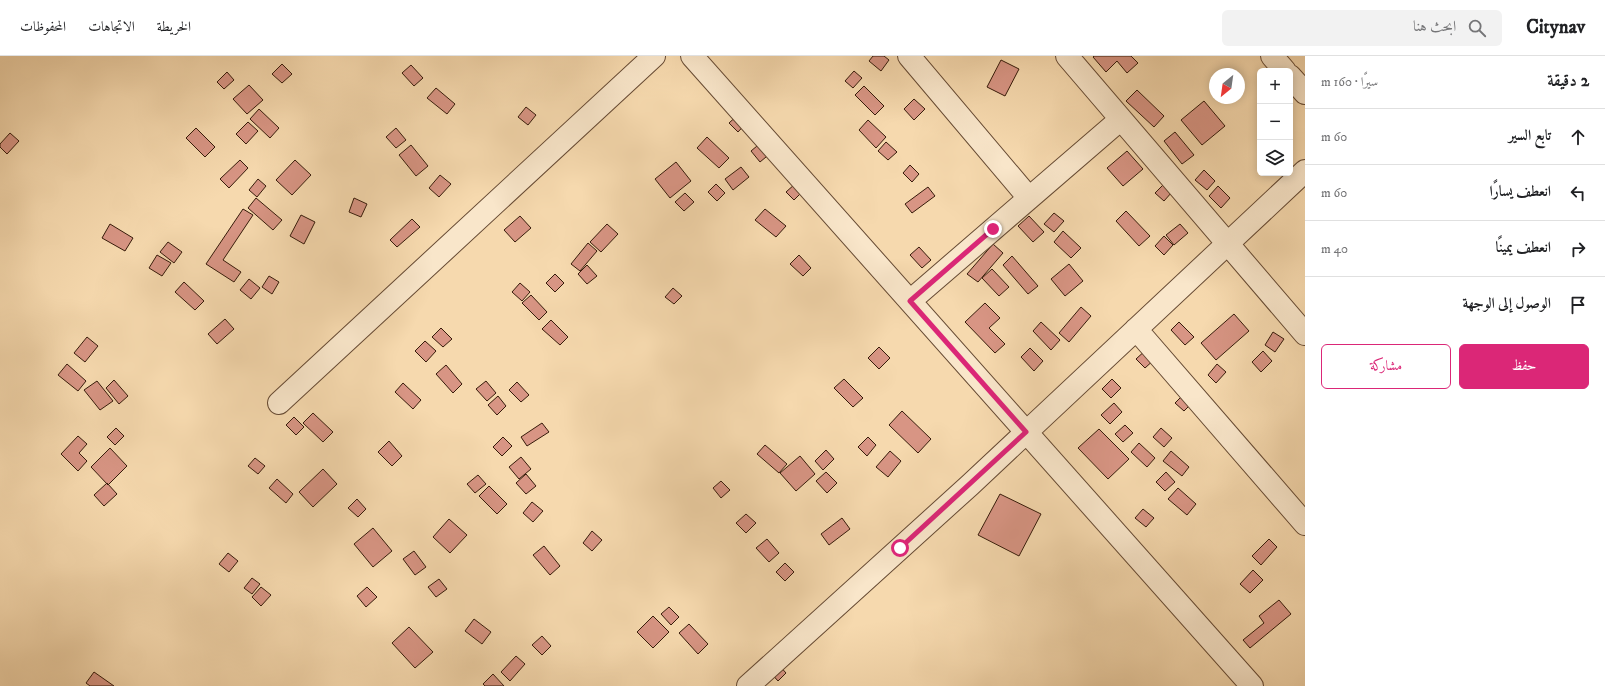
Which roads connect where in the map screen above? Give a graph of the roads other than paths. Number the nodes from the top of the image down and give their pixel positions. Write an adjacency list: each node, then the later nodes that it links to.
1 (654, 56): 16 (street)
2 (692, 56): 13 (street)
3 (1067, 56): 9 (street)
4 (1272, 56): 6 (street)
5 (916, 59): 11 (street)
6 (1282, 68)
7 (1293, 79): 8 (street)
8 (1305, 93)
9 (1121, 119): 11 (street); 12 (street)
10 (1305, 171): 12 (street)
11 (1029, 198): 13 (street)
12 (1228, 244): 14 (street); 15 (street)
13 (910, 301): 17 (street)
14 (1136, 330): 17 (street); 18 (street)
15 (1305, 334)
16 (279, 403)
17 (1026, 432): 19 (street); 20 (street)
18 (1305, 524)
19 (748, 686)
20 (1252, 686)

